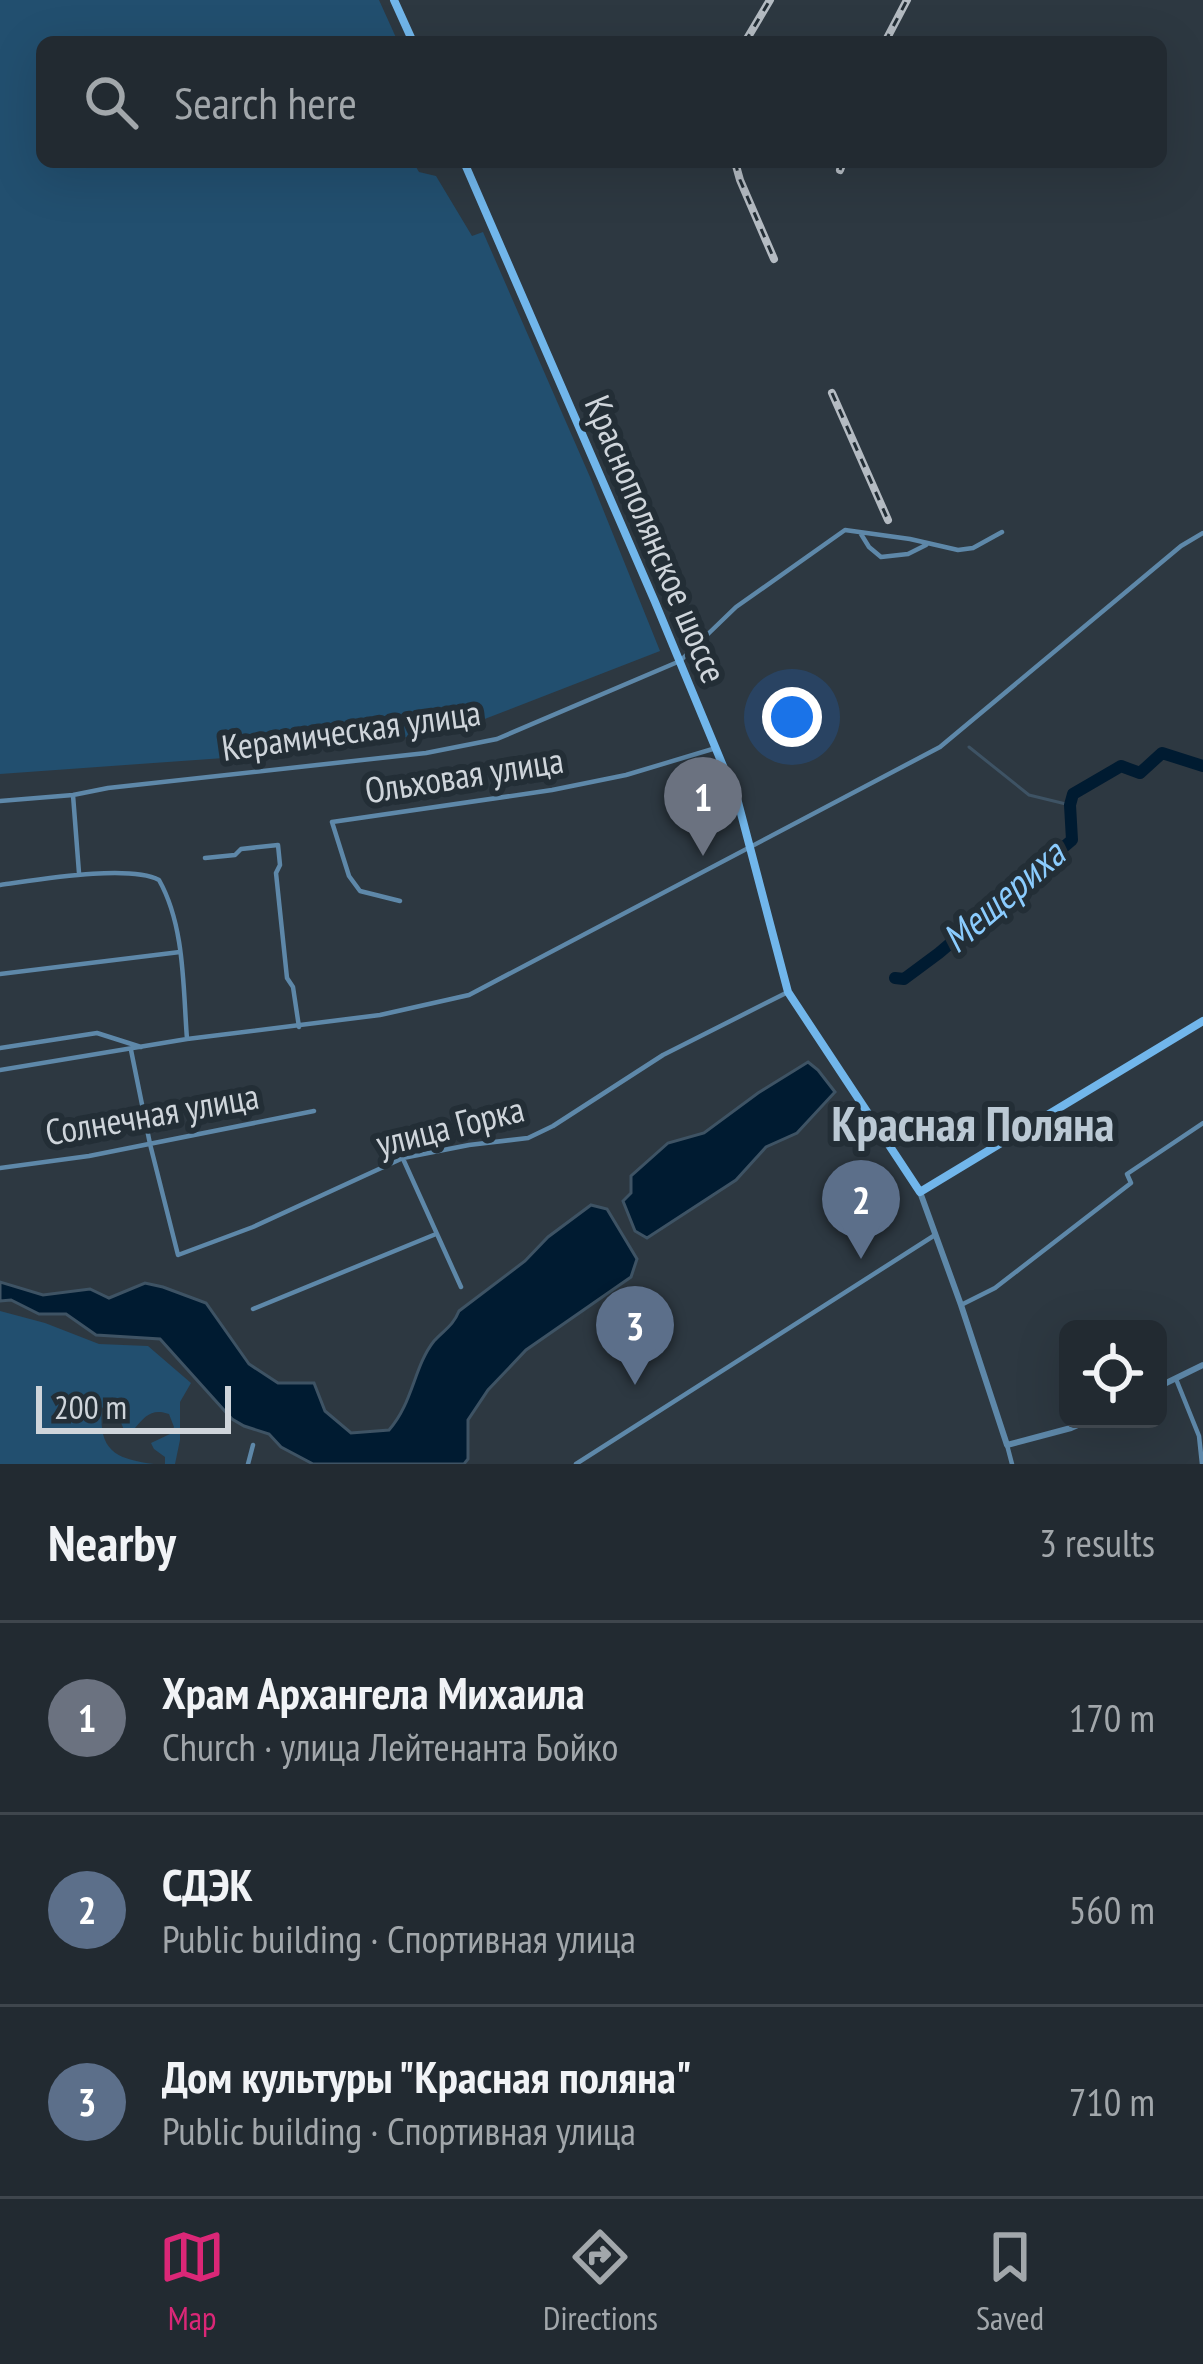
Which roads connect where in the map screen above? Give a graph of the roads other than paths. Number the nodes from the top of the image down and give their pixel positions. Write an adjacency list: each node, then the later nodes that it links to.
1 (394, 0): 2 (main road)
2 (409, 36)
3 (467, 168): 8 (main road, Краснополянское шоссе)
4 (1002, 532): 7 (street, Керамическая улица)
5 (1203, 533): 12 (street)
6 (861, 534): 7 (street, Керамическая улица); 7 (street); 8 (street, Керамическая улица)
7 (928, 544)
8 (680, 661): 9 (main road, Краснополянское шоссе); 10 (street, Керамическая улица)
9 (716, 748): 12 (main road, Краснополянское шоссе); 16 (street, Ольховая улица)
10 (73, 795): 11 (street, Керамическая улица); 14 (street)
11 (0, 801)
12 (751, 845): 19 (main road, Краснополянское шоссе); 21 (street)
13 (205, 858): 21 (street)
14 (79, 875): 15 (street); 17 (street)
15 (0, 885)
16 (400, 902)
17 (180, 952): 18 (street); 22 (street)
18 (0, 974)
19 (788, 992): 30 (street, улица Горка); 32 (main road, Краснополянское шоссе)
20 (1203, 1021): 32 (main road)
21 (299, 1027): 22 (street)
22 (188, 1040): 23 (street)
23 (141, 1047): 24 (street); 25 (street)
24 (0, 1048)
25 (131, 1050): 26 (street); 29 (street)
26 (0, 1070)
27 (314, 1111): 29 (street, Солнечная улица)
28 (1203, 1123): 36 (street)
29 (150, 1144): 30 (street, улица Горка); 31 (street, Солнечная улица)
30 (403, 1158): 33 (street)
31 (0, 1168)
32 (920, 1192): 34 (street)
33 (436, 1234): 35 (street); 37 (street)
34 (935, 1234): 36 (street); 44 (street)
35 (461, 1287)
36 (962, 1305): 43 (street)
37 (253, 1309)
38 (1203, 1365): 39 (street)
39 (1175, 1378): 40 (street); 47 (street)
40 (1167, 1382)
41 (1071, 1428): 43 (street)
42 (253, 1445): 45 (street)
43 (1007, 1445): 46 (street)
44 (579, 1463)
45 (248, 1464)
46 (1012, 1464)
47 (1202, 1464)

